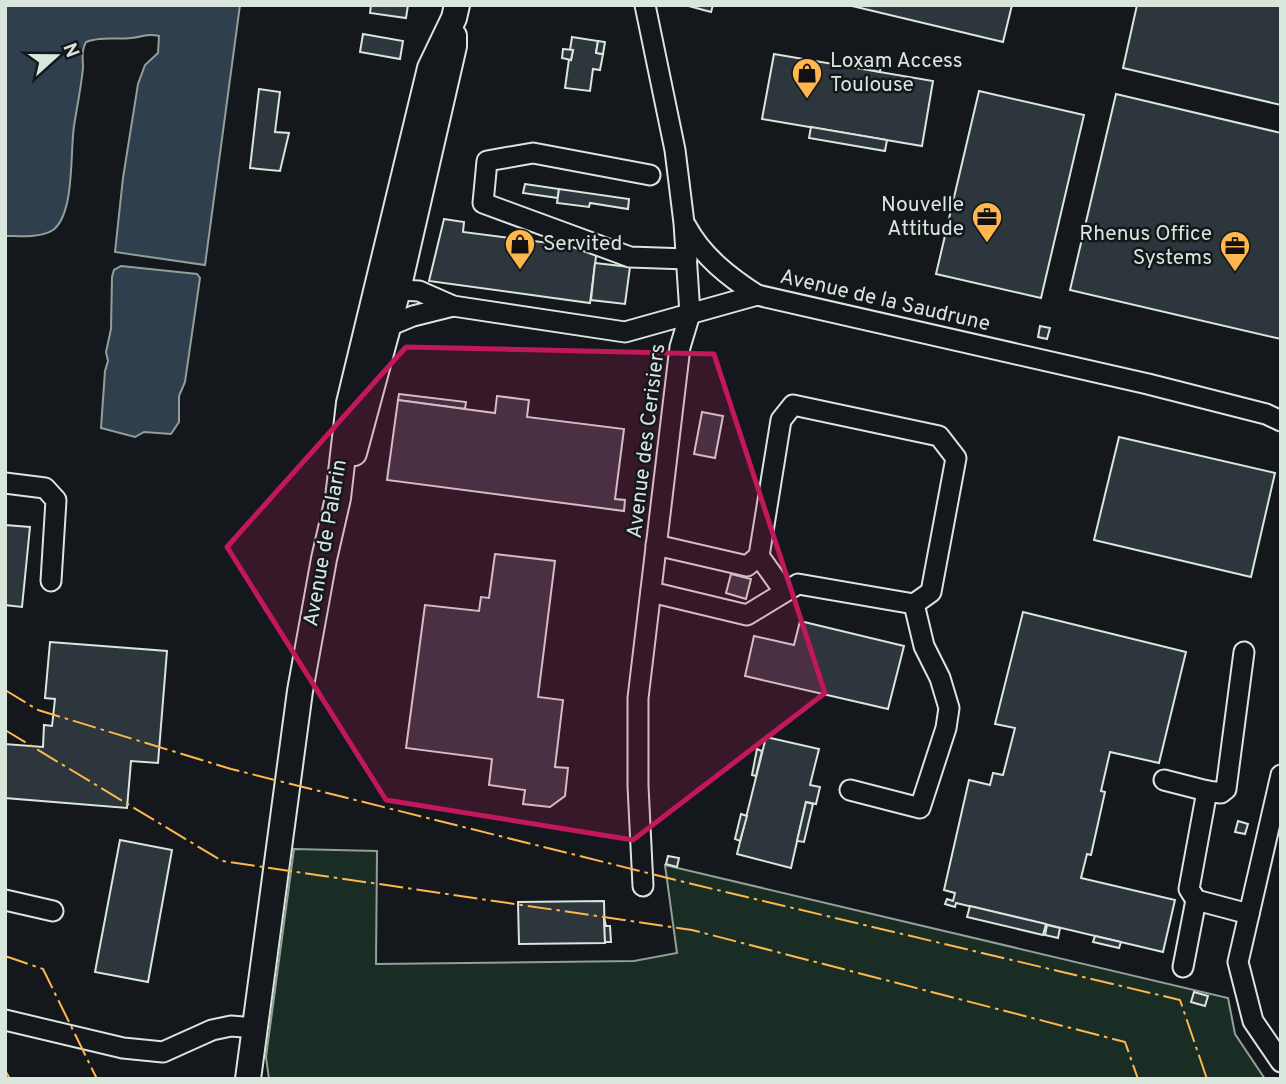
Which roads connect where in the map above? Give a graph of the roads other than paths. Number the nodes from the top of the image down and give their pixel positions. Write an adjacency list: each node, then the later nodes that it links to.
1 (645, 5): 4 (street, Avenue des Cerisiers)
2 (455, 12): 7 (main road, Avenue de Palarin)
3 (650, 175): 5 (street)
4 (684, 223): 5 (street, Avenue des Cerisiers); 6 (street)
5 (687, 259): 8 (street, Avenue des Cerisiers)
6 (757, 295): 8 (street, Avenue de la Saudrune); 9 (street, Avenue de la Saudrune)
7 (395, 296): 8 (street, Avenue de la Saudrune); 29 (main road, Avenue de Palarin)
8 (690, 314): 11 (street, Avenue des Cerisiers)
9 (1276, 416)
10 (5, 483): 13 (street)
11 (656, 545): 12 (street); 15 (street, Avenue des Cerisiers)
12 (759, 556): 14 (street); 16 (street)
13 (51, 582)
14 (784, 591): 15 (street); 16 (street)
15 (651, 592): 22 (street, Avenue des Cerisiers)
16 (914, 604): 20 (street)
17 (1244, 652): 21 (street)
18 (1281, 775): 26 (street)
19 (1164, 780): 21 (street)
20 (850, 790)
21 (1207, 791): 24 (street)
22 (643, 886)
23 (5, 900): 25 (street)
24 (1196, 900): 26 (street); 27 (street)
25 (53, 911)
26 (1249, 914): 30 (street)
27 (1183, 967)
28 (5, 1020): 29 (street)
29 (256, 1028): 31 (main road, Avenue de Palarin)
30 (1281, 1062)
31 (249, 1070)

